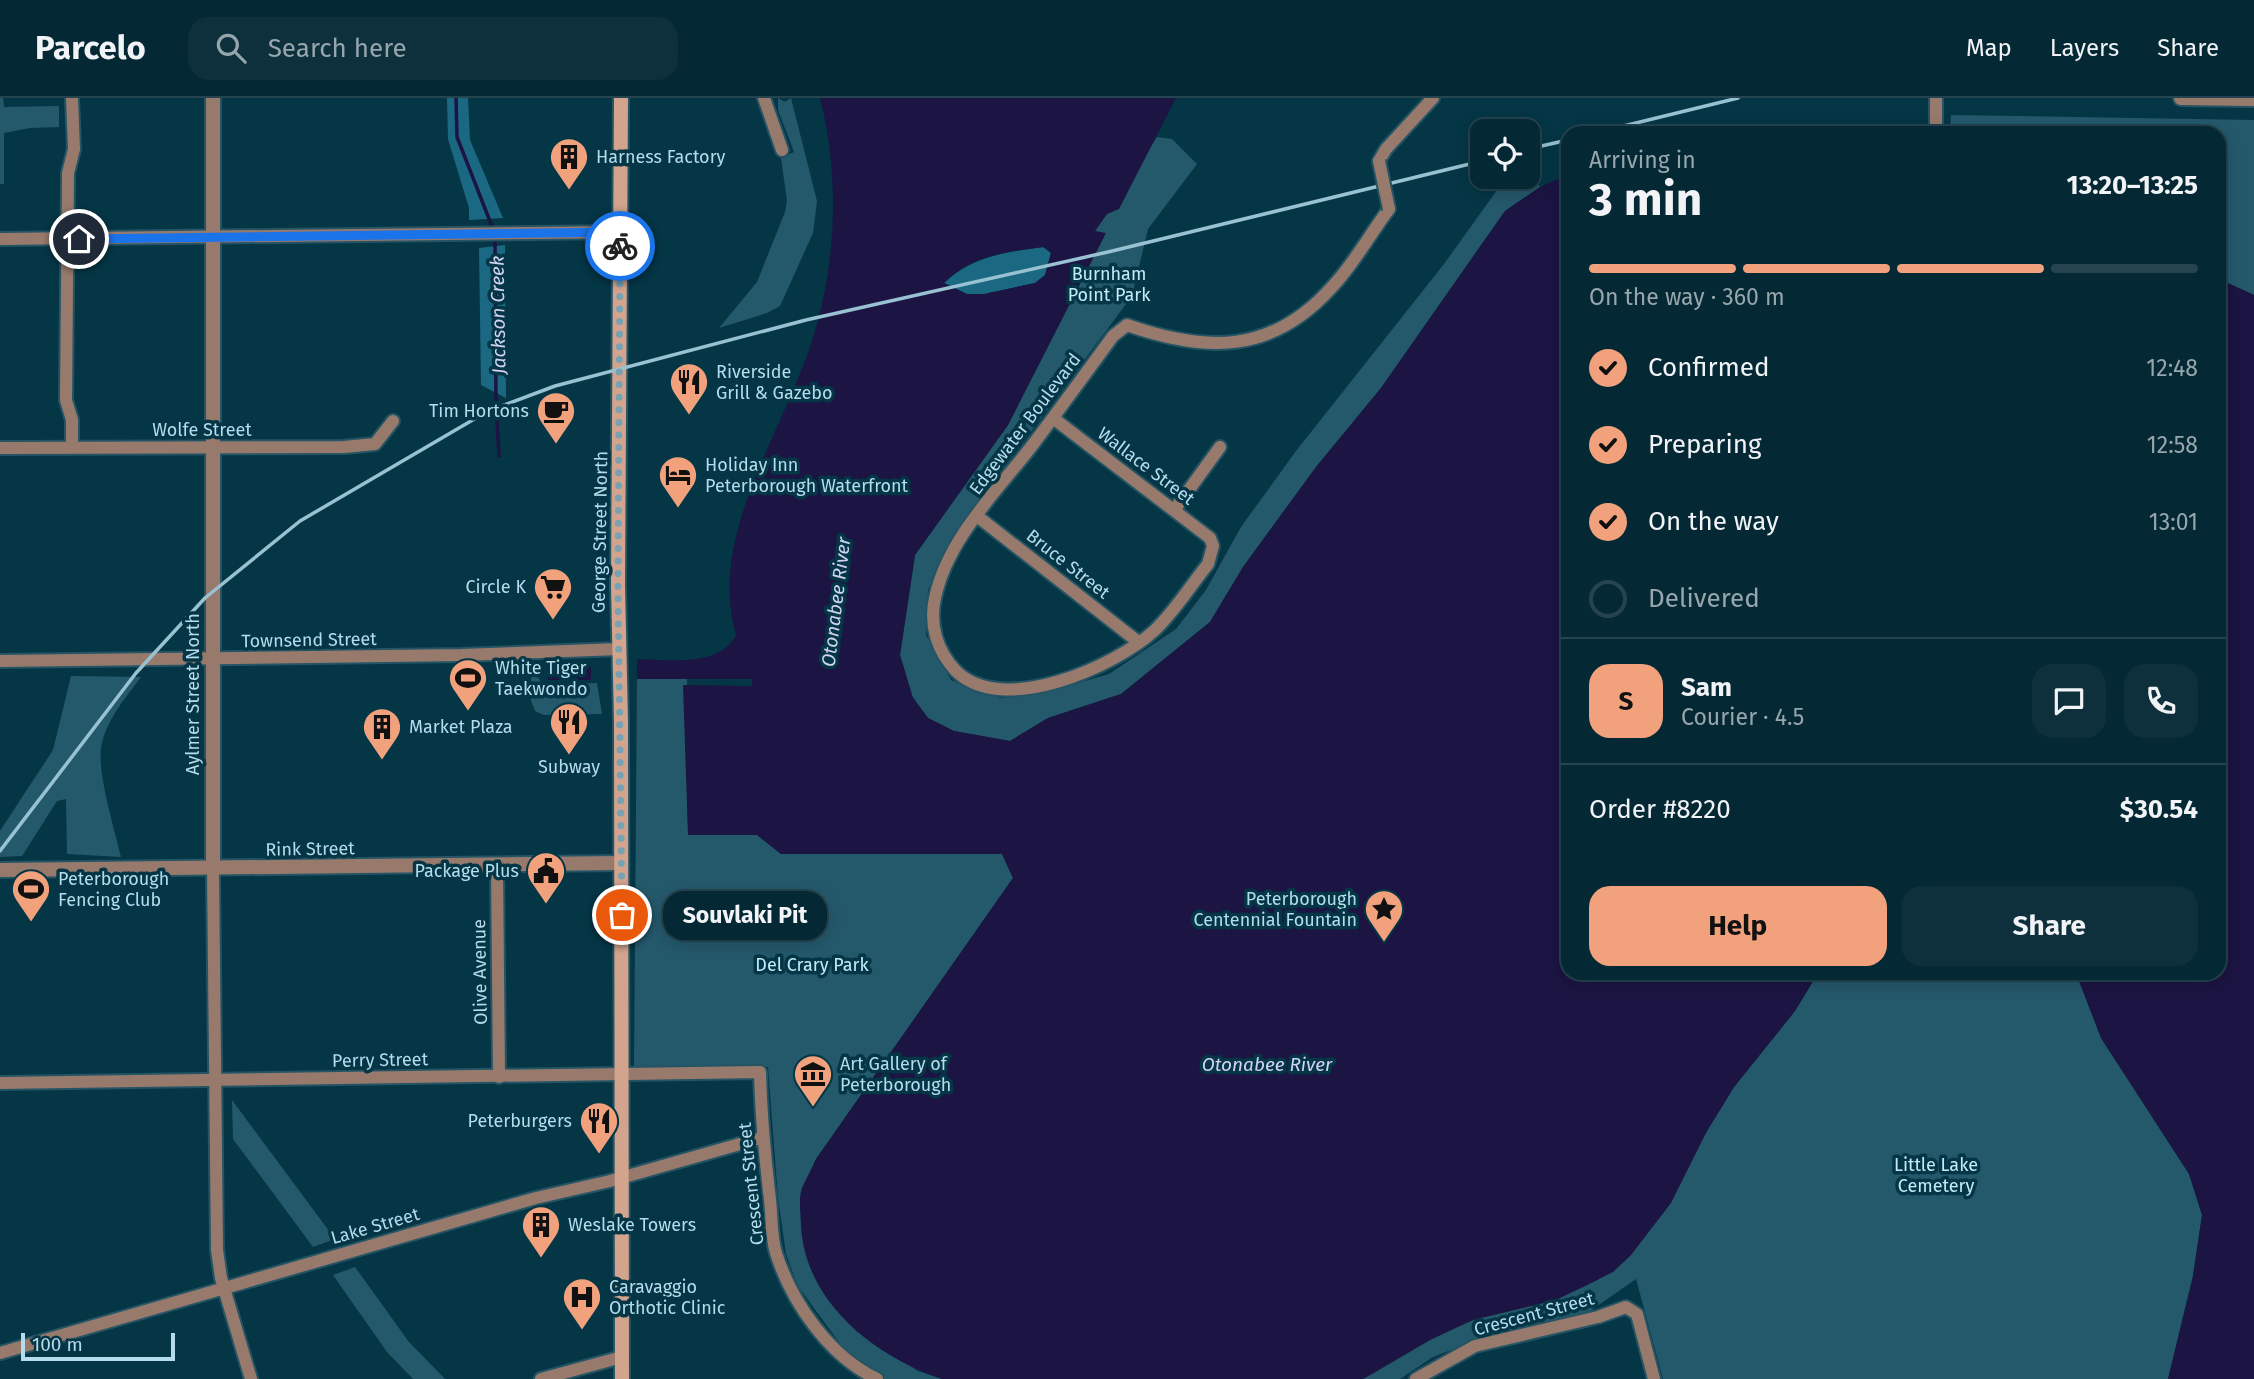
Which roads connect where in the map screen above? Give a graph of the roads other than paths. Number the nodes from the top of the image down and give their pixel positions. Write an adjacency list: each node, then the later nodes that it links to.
1 (213, 98): 12 (street, Aylmer Street North)
2 (621, 98): 11 (main road, George Street North)
3 (764, 98): 10 (street)
4 (1433, 98): 15 (street, Edgewater Boulevard, bridge)
5 (1936, 98): 9 (street)
6 (2181, 98): 7 (street)
7 (2254, 99)
8 (73, 102): 14 (street)
9 (1936, 126)
10 (782, 150)
11 (620, 232): 12 (street); 25 (main road, George Street North)
12 (215, 238): 14 (street); 18 (street, Aylmer Street North)
13 (0, 239): 14 (street)
14 (69, 239): 17 (street)
15 (1053, 418): 21 (street, Wallace Street); 22 (street, Edgewater Boulevard)
16 (393, 421): 18 (street, Wolfe Street)
17 (72, 446): 18 (street, Wolfe Street); 20 (street, Wolfe Street)
18 (212, 446): 26 (street, Aylmer Street North)
19 (1220, 447): 21 (street)
20 (0, 448)
21 (1175, 509): 23 (street, Wallace Street)
22 (977, 516): 24 (street, Bruce Street); 24 (street, Edgewater Boulevard)
23 (1213, 546): 24 (street, Edgewater Boulevard)
24 (1137, 641)
25 (619, 649): 26 (street, Townsend Street); 28 (main road, George Street North)
26 (212, 659): 27 (street, Townsend Street); 31 (street, Aylmer Street North)
27 (0, 661)
28 (621, 863): 29 (street, Rink Street); 33 (main road, George Street North)
29 (497, 867): 31 (street, Rink Street); 34 (street, Olive Avenue)
30 (0, 870): 31 (street, Rink Street)
31 (213, 870): 35 (street, Aylmer Street North)
32 (760, 1072): 33 (street, Perry Street); 37 (street, Crescent Street)
33 (622, 1074): 34 (street, Perry Street); 38 (main road, George Street North)
34 (499, 1077): 35 (street, Perry Street)
35 (215, 1079): 36 (street, Perry Street); 39 (street, Aylmer Street North)
36 (0, 1083)
37 (761, 1138): 38 (street, Lake Street); 42 (street, Crescent Street)
38 (623, 1177): 39 (street, Lake Street); 41 (main road, George Street North)
39 (224, 1289): 40 (street, Lake Street); 43 (street, Aylmer Street North)
40 (0, 1353)
41 (622, 1357): 44 (street); 45 (main road, George Street North)
42 (859, 1374): 46 (street, Crescent Street)
43 (251, 1379)
44 (541, 1379)
45 (622, 1379)
46 (877, 1379)
47 (1416, 1379): 48 (street, Crescent Street)
48 (1654, 1379)

